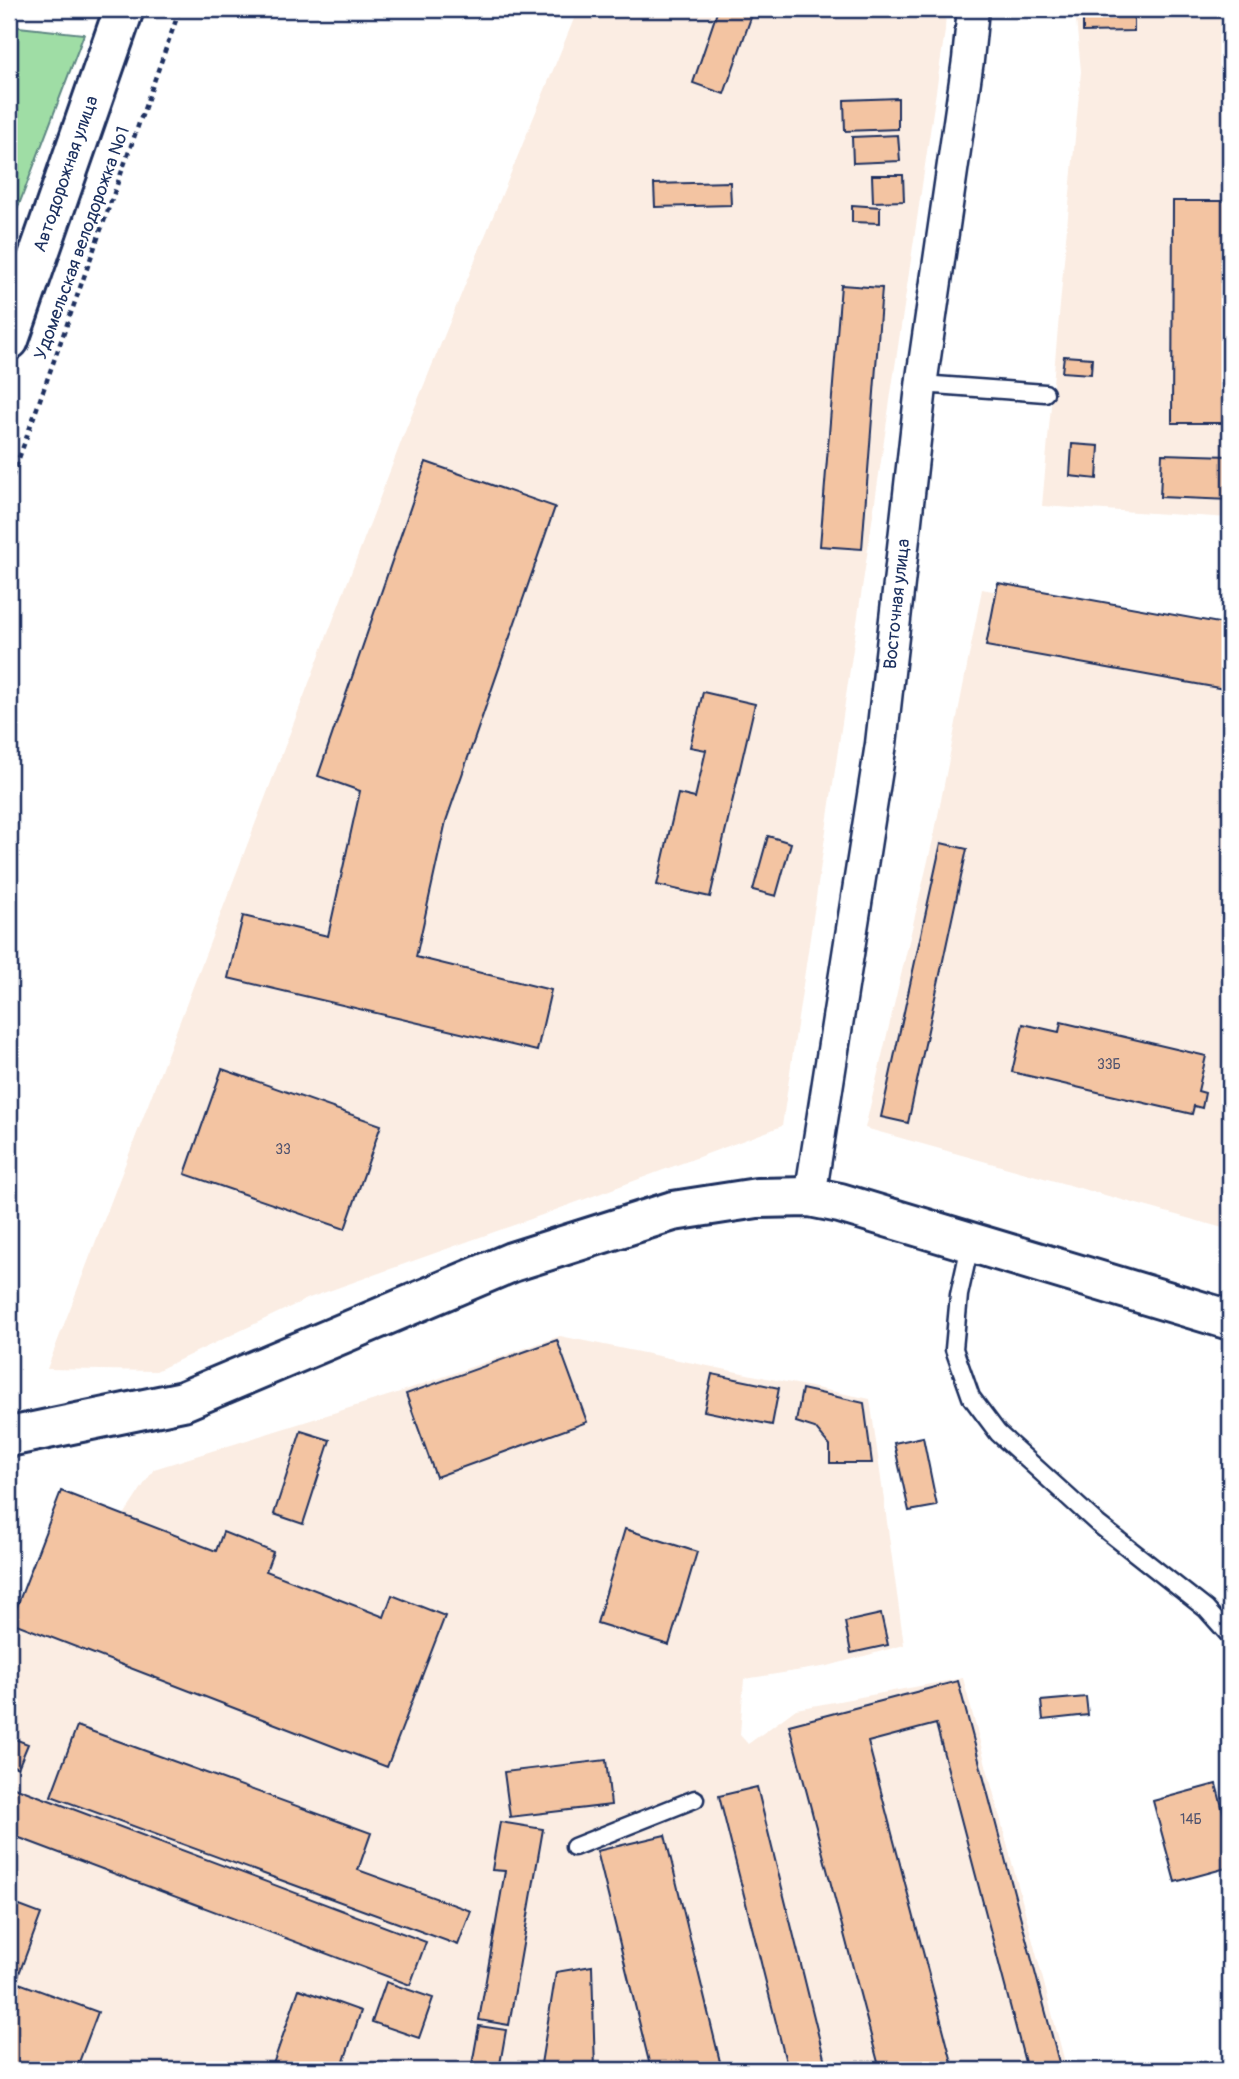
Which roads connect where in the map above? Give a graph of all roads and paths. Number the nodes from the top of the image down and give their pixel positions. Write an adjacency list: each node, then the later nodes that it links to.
1 (124, 9): 4 (street, Автодорожная улица)
2 (180, 9): 7 (path, Удомельская велодорожка №1)
3 (973, 9): 5 (street, Восточная улица)
4 (9, 340)
5 (921, 384): 6 (lane); 8 (street, Восточная улица)
6 (1045, 393)
7 (9, 486)
8 (810, 1197): 9 (street); 11 (street)
9 (971, 1241): 10 (street); 12 (lane)
10 (1230, 1320)
11 (9, 1437)
12 (1230, 1636)
13 (695, 1799): 14 (lane)
14 (574, 1847)

